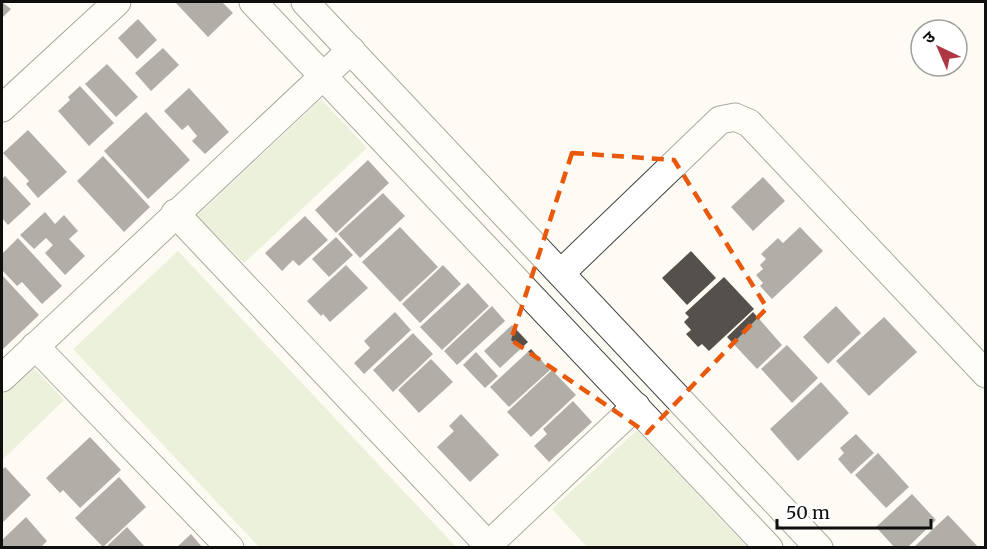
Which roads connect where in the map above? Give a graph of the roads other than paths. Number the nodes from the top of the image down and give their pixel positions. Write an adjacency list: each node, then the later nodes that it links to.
1 (117, 2): 6 (street)
2 (253, 2): 5 (street)
3 (305, 2): 4 (street)
4 (351, 50): 5 (street); 8 (street)
5 (323, 77): 7 (street); 12 (street)
6 (2, 108)
7 (175, 213): 9 (street); 13 (street)
8 (561, 273): 10 (street); 16 (street)
9 (35, 346): 11 (street); 14 (street)
10 (986, 374)
11 (2, 378)
12 (636, 406): 13 (street); 15 (street)
13 (487, 546)
14 (230, 548)
15 (769, 548)
16 (819, 548)

